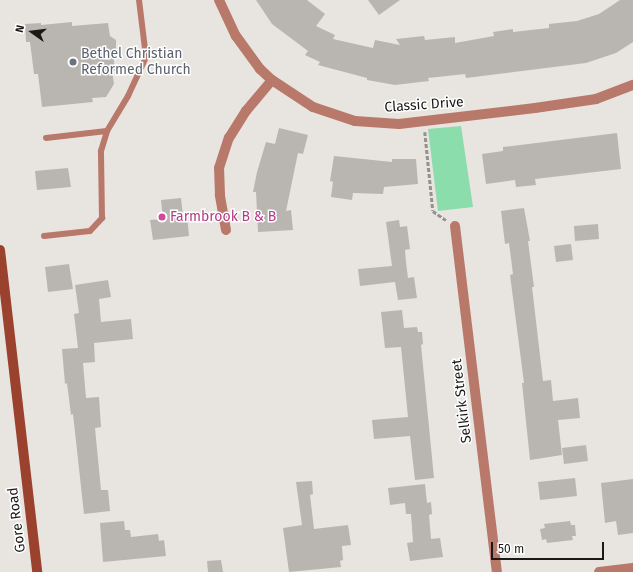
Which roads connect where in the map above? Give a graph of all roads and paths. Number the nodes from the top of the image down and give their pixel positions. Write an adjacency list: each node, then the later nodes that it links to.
1 (139, 0): 5 (lane)
2 (219, 0): 3 (street, Classic Drive)
3 (272, 80): 4 (street, Classic Drive); 10 (street)
4 (633, 85)
5 (107, 131): 6 (lane); 11 (lane)
6 (46, 138)
7 (426, 138): 8 (path)
8 (433, 211)
9 (455, 226): 15 (street, Selkirk Street)
10 (226, 230)
11 (44, 236)
12 (0, 250): 14 (main road, Gore Road)
13 (633, 568): 16 (street)
14 (37, 572)
15 (497, 572)
16 (599, 572)

